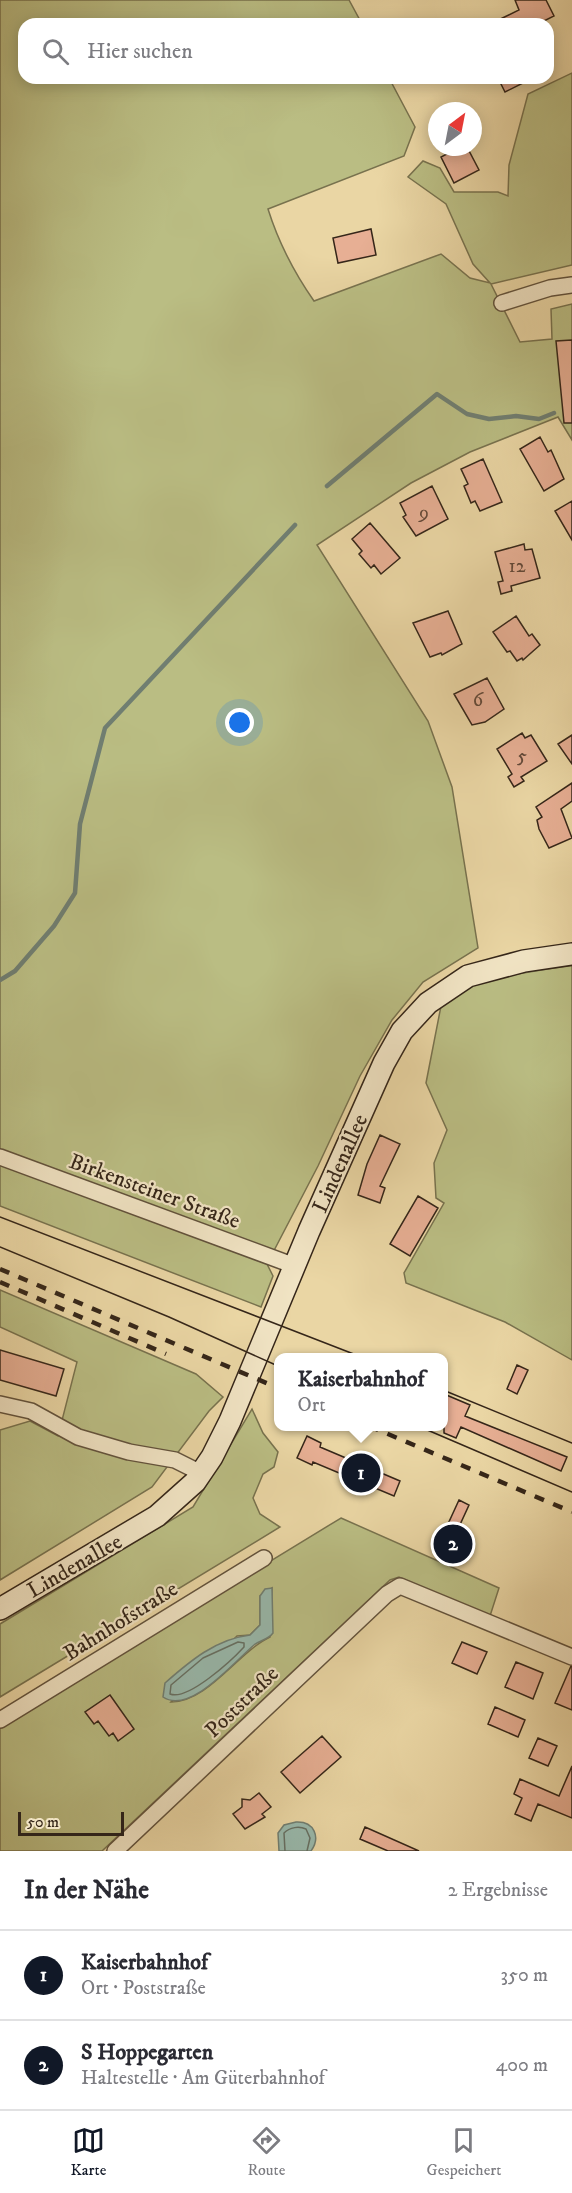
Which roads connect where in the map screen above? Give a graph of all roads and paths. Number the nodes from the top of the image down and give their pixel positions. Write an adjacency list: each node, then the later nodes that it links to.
1 (572, 285): 2 (street)
2 (502, 303)
3 (572, 954): 5 (street, Lindenallee)
4 (0, 1157): 5 (street, Birkensteiner Straße)
5 (295, 1266): 7 (street, Lindenallee)
6 (0, 1404): 7 (street)
7 (201, 1473): 9 (street, Lindenallee)
8 (264, 1558): 11 (street, Bahnhofstraße)
9 (0, 1609)
10 (572, 1657): 12 (street, Poststraße)
11 (0, 1720)
12 (116, 1851)

